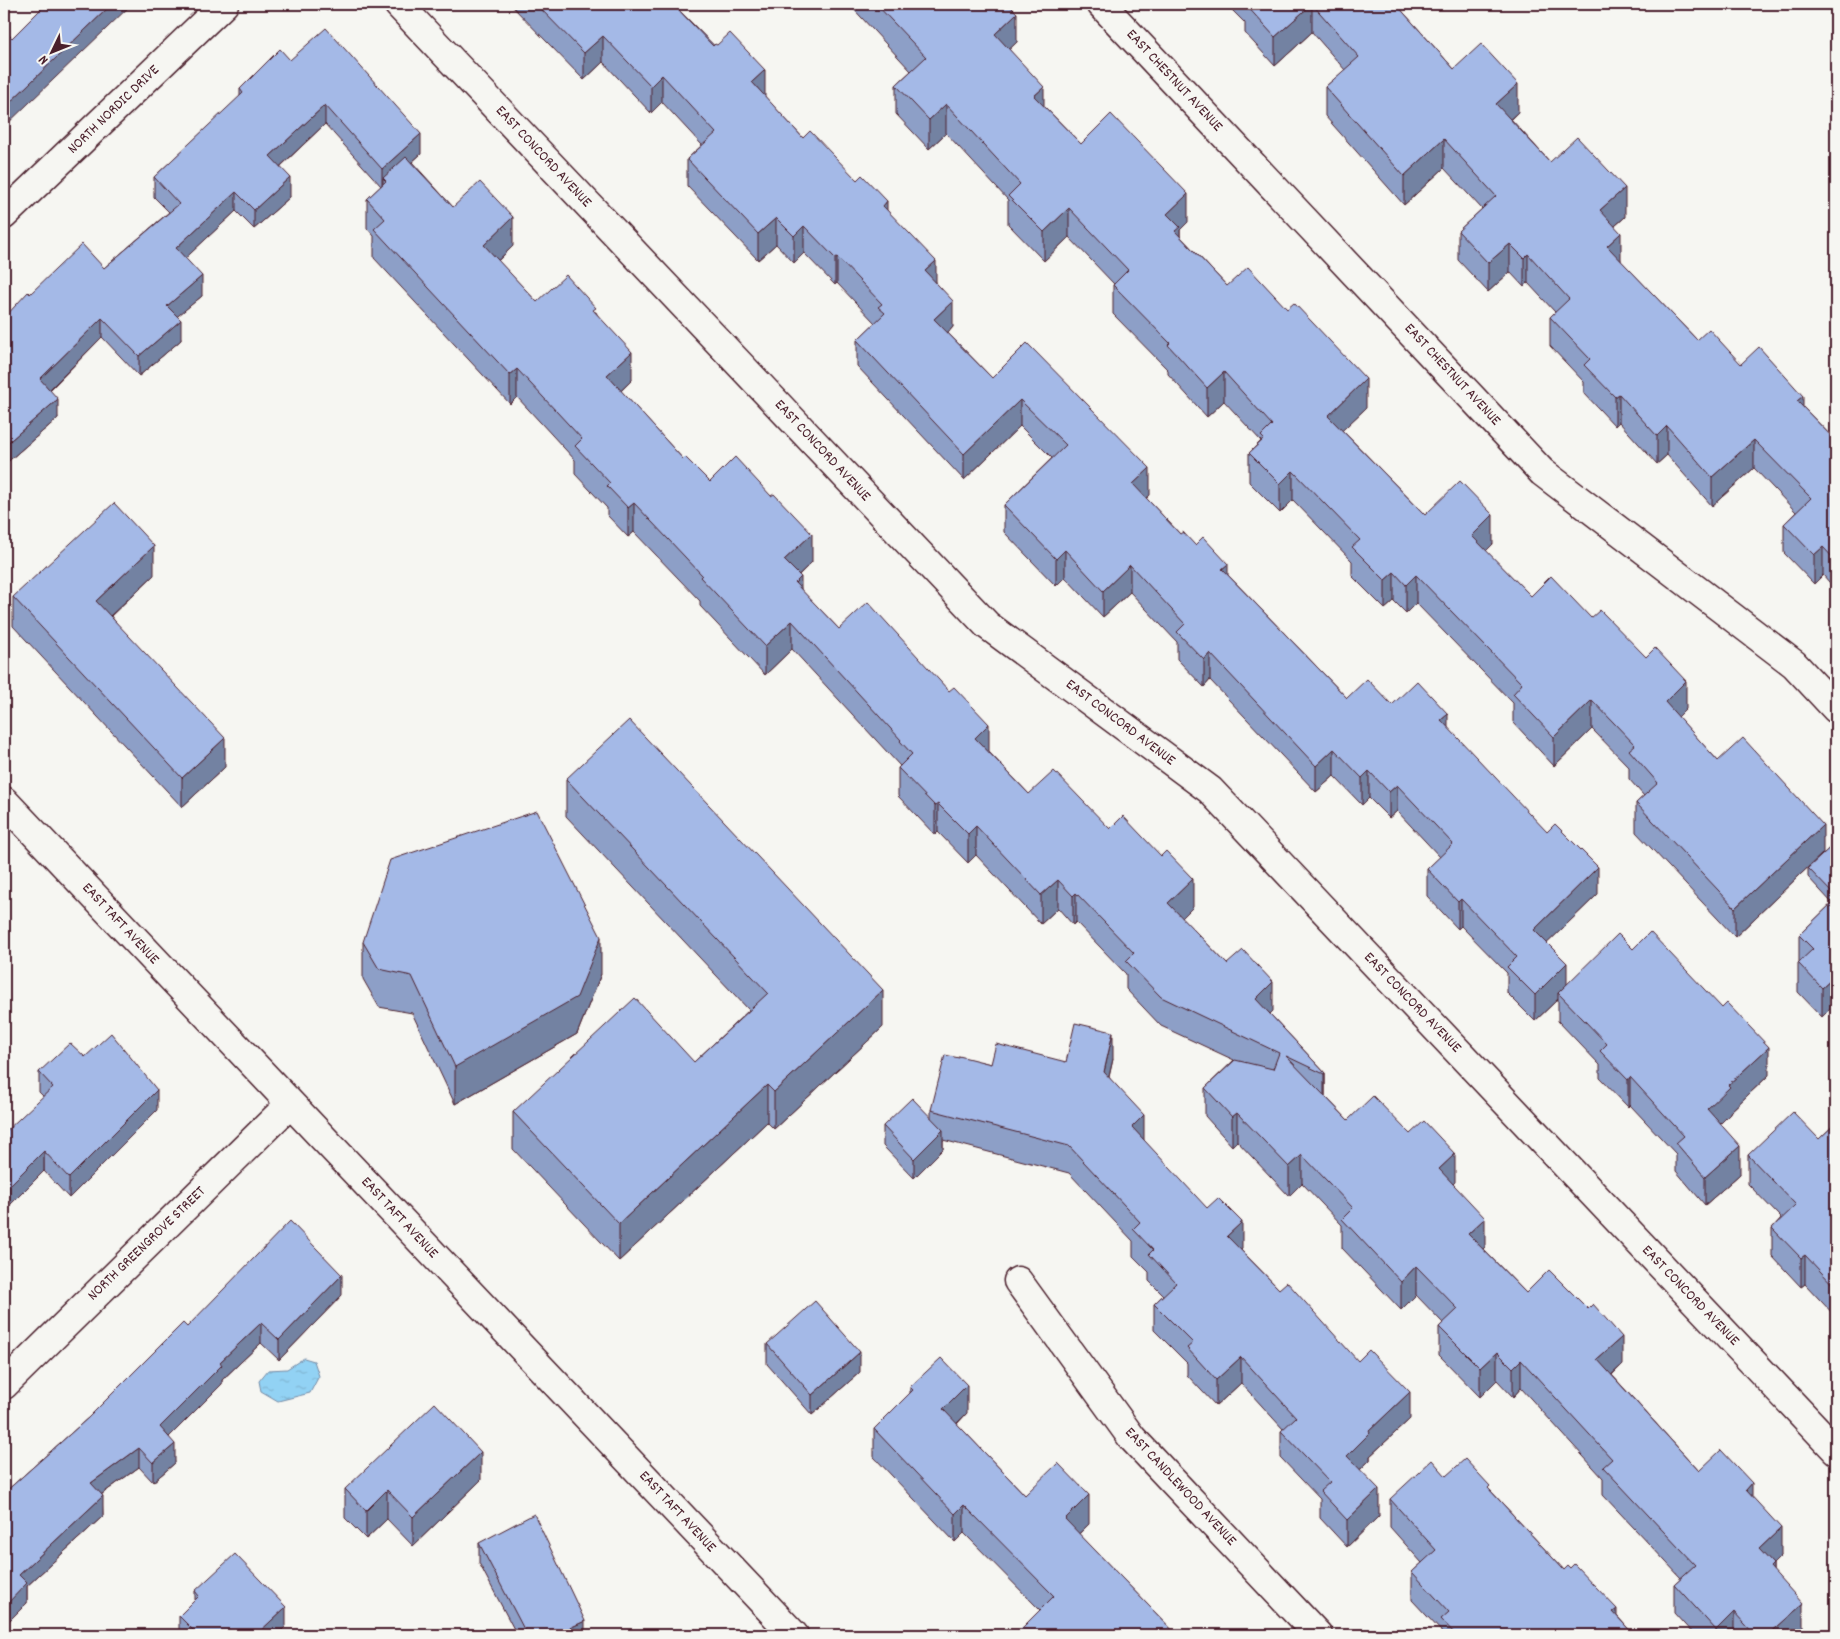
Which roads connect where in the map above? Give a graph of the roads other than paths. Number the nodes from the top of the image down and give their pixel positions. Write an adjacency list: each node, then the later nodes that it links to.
1 (224, 4): 4 (street, NORTH NORDIC DRIVE)
2 (398, 4): 10 (street, EAST CONCORD AVENUE)
3 (1101, 4): 5 (street, EAST CHESTNUT AVENUE)
4 (4, 215)
5 (1836, 709)
6 (4, 801): 7 (street, EAST TAFT AVENUE)
7 (290, 1104): 9 (street, NORTH GREENGROVE STREET); 11 (street, EAST TAFT AVENUE)
8 (1018, 1281): 12 (street, EAST CANDLEWOOD AVENUE)
9 (4, 1385)
10 (1836, 1450)
11 (794, 1635)
12 (1318, 1635)

